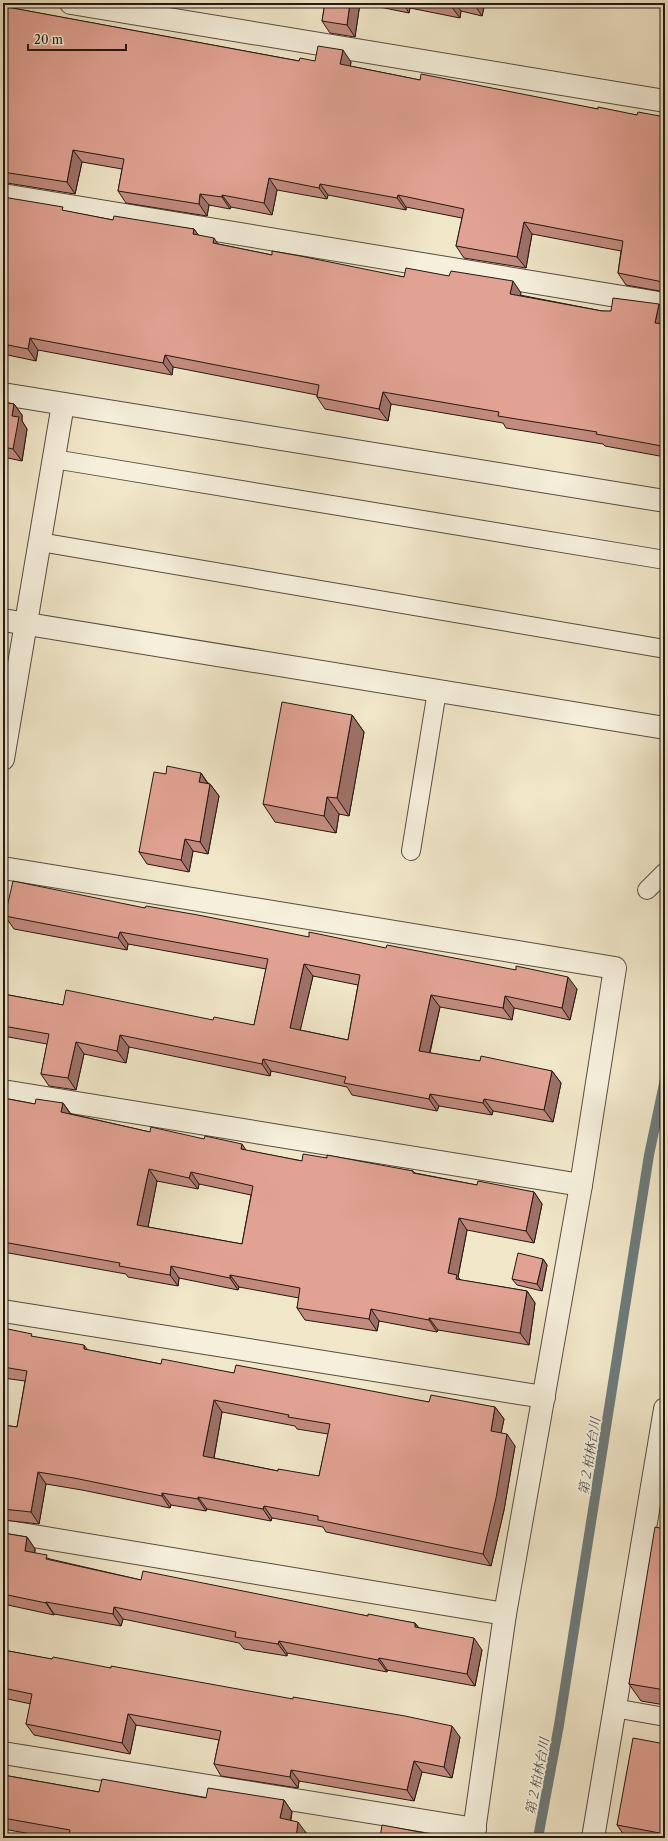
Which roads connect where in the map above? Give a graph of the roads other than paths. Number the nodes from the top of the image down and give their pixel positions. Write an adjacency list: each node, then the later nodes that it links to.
1 (71, 3): 2 (street)
2 (665, 101)
3 (3, 195): 4 (street)
4 (665, 304)
5 (3, 394): 6 (street)
6 (63, 404): 7 (street); 8 (street)
7 (54, 459): 9 (street); 10 (lane)
8 (665, 501)
9 (40, 542): 12 (street); 13 (lane)
10 (665, 560)
11 (3, 620): 12 (street)
12 (26, 624): 14 (street); 16 (street)
13 (665, 649)
14 (437, 691): 15 (street); 17 (lane)
15 (665, 728)
16 (3, 759)
17 (411, 851)
18 (3, 868): 22 (street)
19 (665, 872): 20 (lane)
20 (647, 890)
21 (3, 1091): 22 (street)
22 (581, 1185): 24 (street)
23 (3, 1311): 24 (street)
24 (544, 1397): 27 (street)
25 (665, 1409): 28 (street)
26 (3, 1531): 27 (street)
27 (505, 1614): 31 (street)
28 (614, 1708): 29 (lane); 32 (street)
29 (665, 1717)
30 (3, 1753): 31 (street)
31 (474, 1834)
32 (593, 1838)

